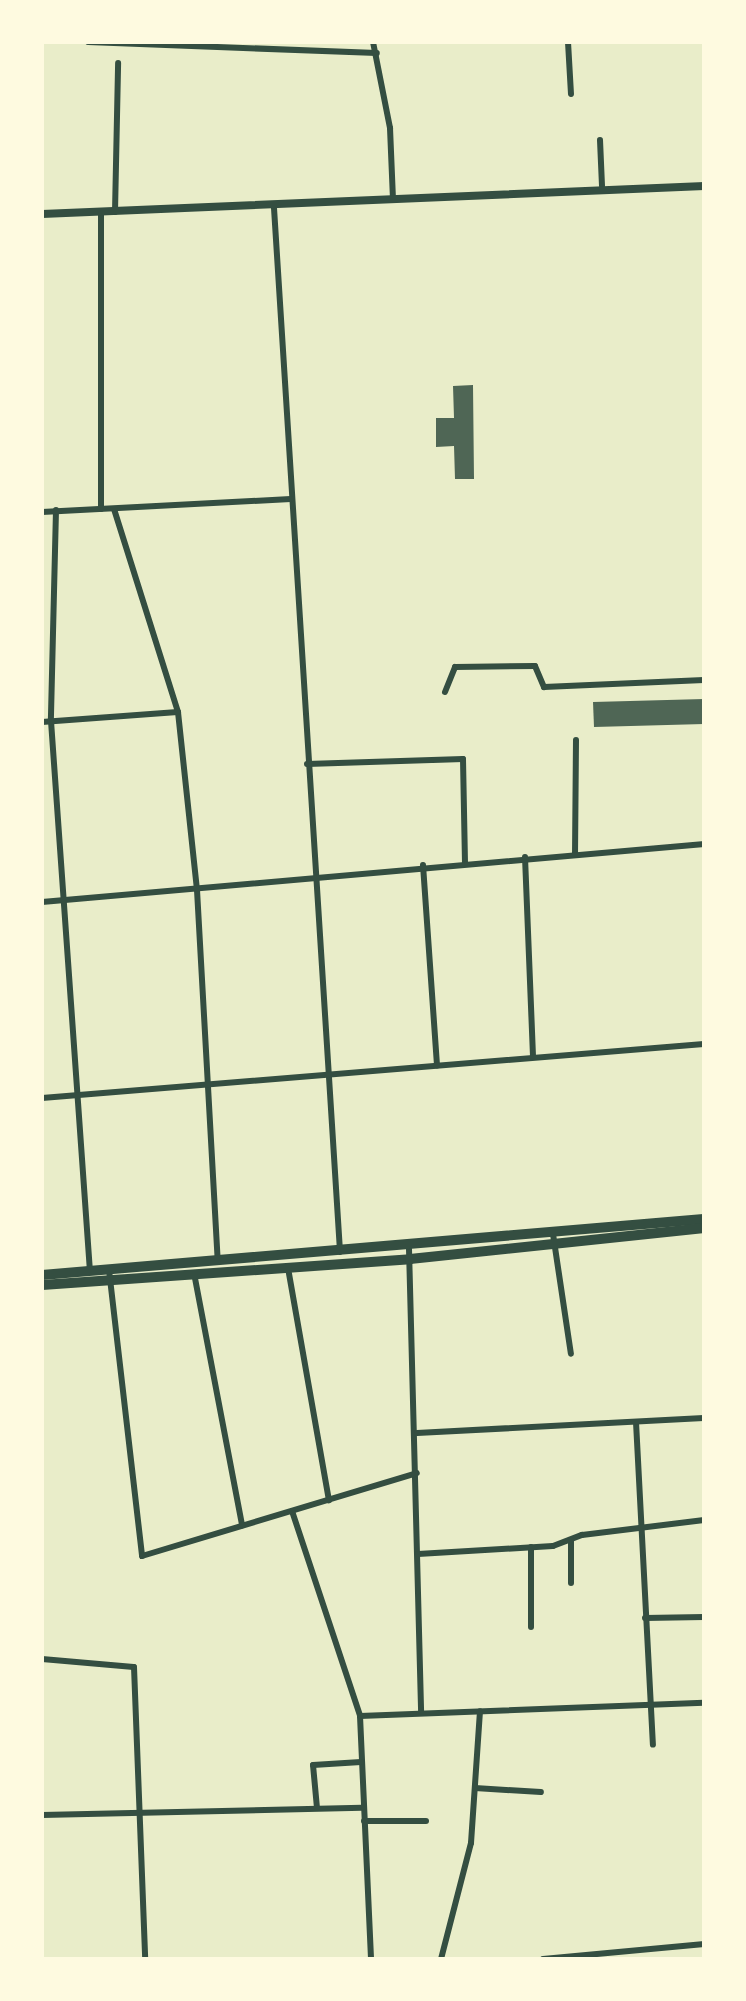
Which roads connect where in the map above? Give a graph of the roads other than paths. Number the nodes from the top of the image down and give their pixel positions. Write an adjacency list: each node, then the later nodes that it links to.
1 (88, 42): 4 (street)
2 (373, 42): 4 (street)
3 (568, 42): 6 (street)
4 (377, 53): 10 (street)
5 (118, 63): 12 (street)
6 (571, 94)
7 (600, 140): 8 (street)
8 (602, 186): 9 (street); 10 (street)
9 (704, 186)
10 (393, 200): 11 (street)
11 (274, 208): 12 (street); 15 (street)
12 (115, 212): 13 (street)
13 (101, 213): 14 (street); 16 (street)
14 (42, 214)
15 (291, 499): 17 (street); 26 (street)
16 (101, 509): 17 (street); 18 (street)
17 (114, 509): 22 (street)
18 (56, 510): 19 (street); 23 (street)
19 (42, 512)
20 (704, 680): 21 (street)
21 (445, 692)
22 (178, 712): 23 (street); 33 (street)
23 (51, 721): 24 (street); 34 (street)
24 (42, 722)
25 (576, 740): 28 (street)
26 (307, 764): 30 (street); 32 (street)
27 (704, 844): 28 (street)
28 (575, 855): 29 (street)
29 (525, 857): 30 (street); 37 (street)
30 (465, 862): 31 (street)
31 (423, 865): 32 (street); 38 (street)
32 (315, 879): 33 (street); 39 (street)
33 (197, 890): 34 (street); 40 (street)
34 (67, 900): 35 (street); 41 (street)
35 (42, 902)
36 (704, 1044): 37 (street)
37 (533, 1057): 38 (street)
38 (437, 1066): 39 (street)
39 (329, 1074): 40 (street); 46 (street)
40 (207, 1084): 41 (street); 48 (street)
41 (79, 1095): 42 (street); 51 (street)
42 (42, 1098)
43 (704, 1219): 45 (main road)
44 (704, 1228): 45 (main road)
45 (554, 1240): 47 (main road); 56 (street)
46 (340, 1252): 47 (main road); 48 (main road)
47 (410, 1254): 50 (main road); 59 (street)
48 (218, 1260): 49 (main road)
49 (193, 1262): 52 (street); 54 (main road)
50 (288, 1268): 52 (main road); 61 (street)
51 (90, 1272): 53 (main road); 54 (main road)
52 (195, 1274): 54 (main road); 64 (street)
53 (42, 1275)
54 (110, 1276): 55 (main road); 64 (street)
55 (42, 1285)
56 (571, 1354)
57 (704, 1418): 58 (street)
58 (636, 1422): 59 (street); 65 (street)
59 (417, 1433): 60 (street)
60 (417, 1473): 61 (street); 68 (street)
61 (329, 1500): 62 (street)
62 (292, 1511): 64 (street); 78 (street)
63 (704, 1520): 65 (street)
64 (242, 1525)
65 (641, 1525): 66 (street); 71 (street)
66 (571, 1540): 67 (street); 69 (street)
67 (531, 1547): 68 (street); 72 (street)
68 (418, 1554): 77 (street)
69 (571, 1583)
70 (704, 1617): 71 (street)
71 (645, 1618): 75 (street)
72 (531, 1627)
73 (42, 1659): 85 (street)
74 (704, 1703): 75 (street)
75 (649, 1706): 76 (street); 79 (street)
76 (480, 1711): 77 (street); 81 (street)
77 (421, 1712): 78 (street)
78 (360, 1716): 80 (street)
79 (653, 1745)
80 (361, 1762): 83 (street); 84 (street)
81 (475, 1788): 82 (street); 93 (street)
82 (541, 1792)
83 (317, 1808): 84 (street); 85 (street)
84 (362, 1808): 87 (street)
85 (137, 1811): 86 (street); 91 (street)
86 (42, 1815)
87 (364, 1821): 88 (street); 92 (street)
88 (426, 1821)
89 (704, 1944): 90 (street)
90 (664, 1948): 94 (street); 95 (street)
91 (145, 1959)
92 (371, 1959)
93 (441, 1959)
94 (543, 1959)
95 (666, 1959)

